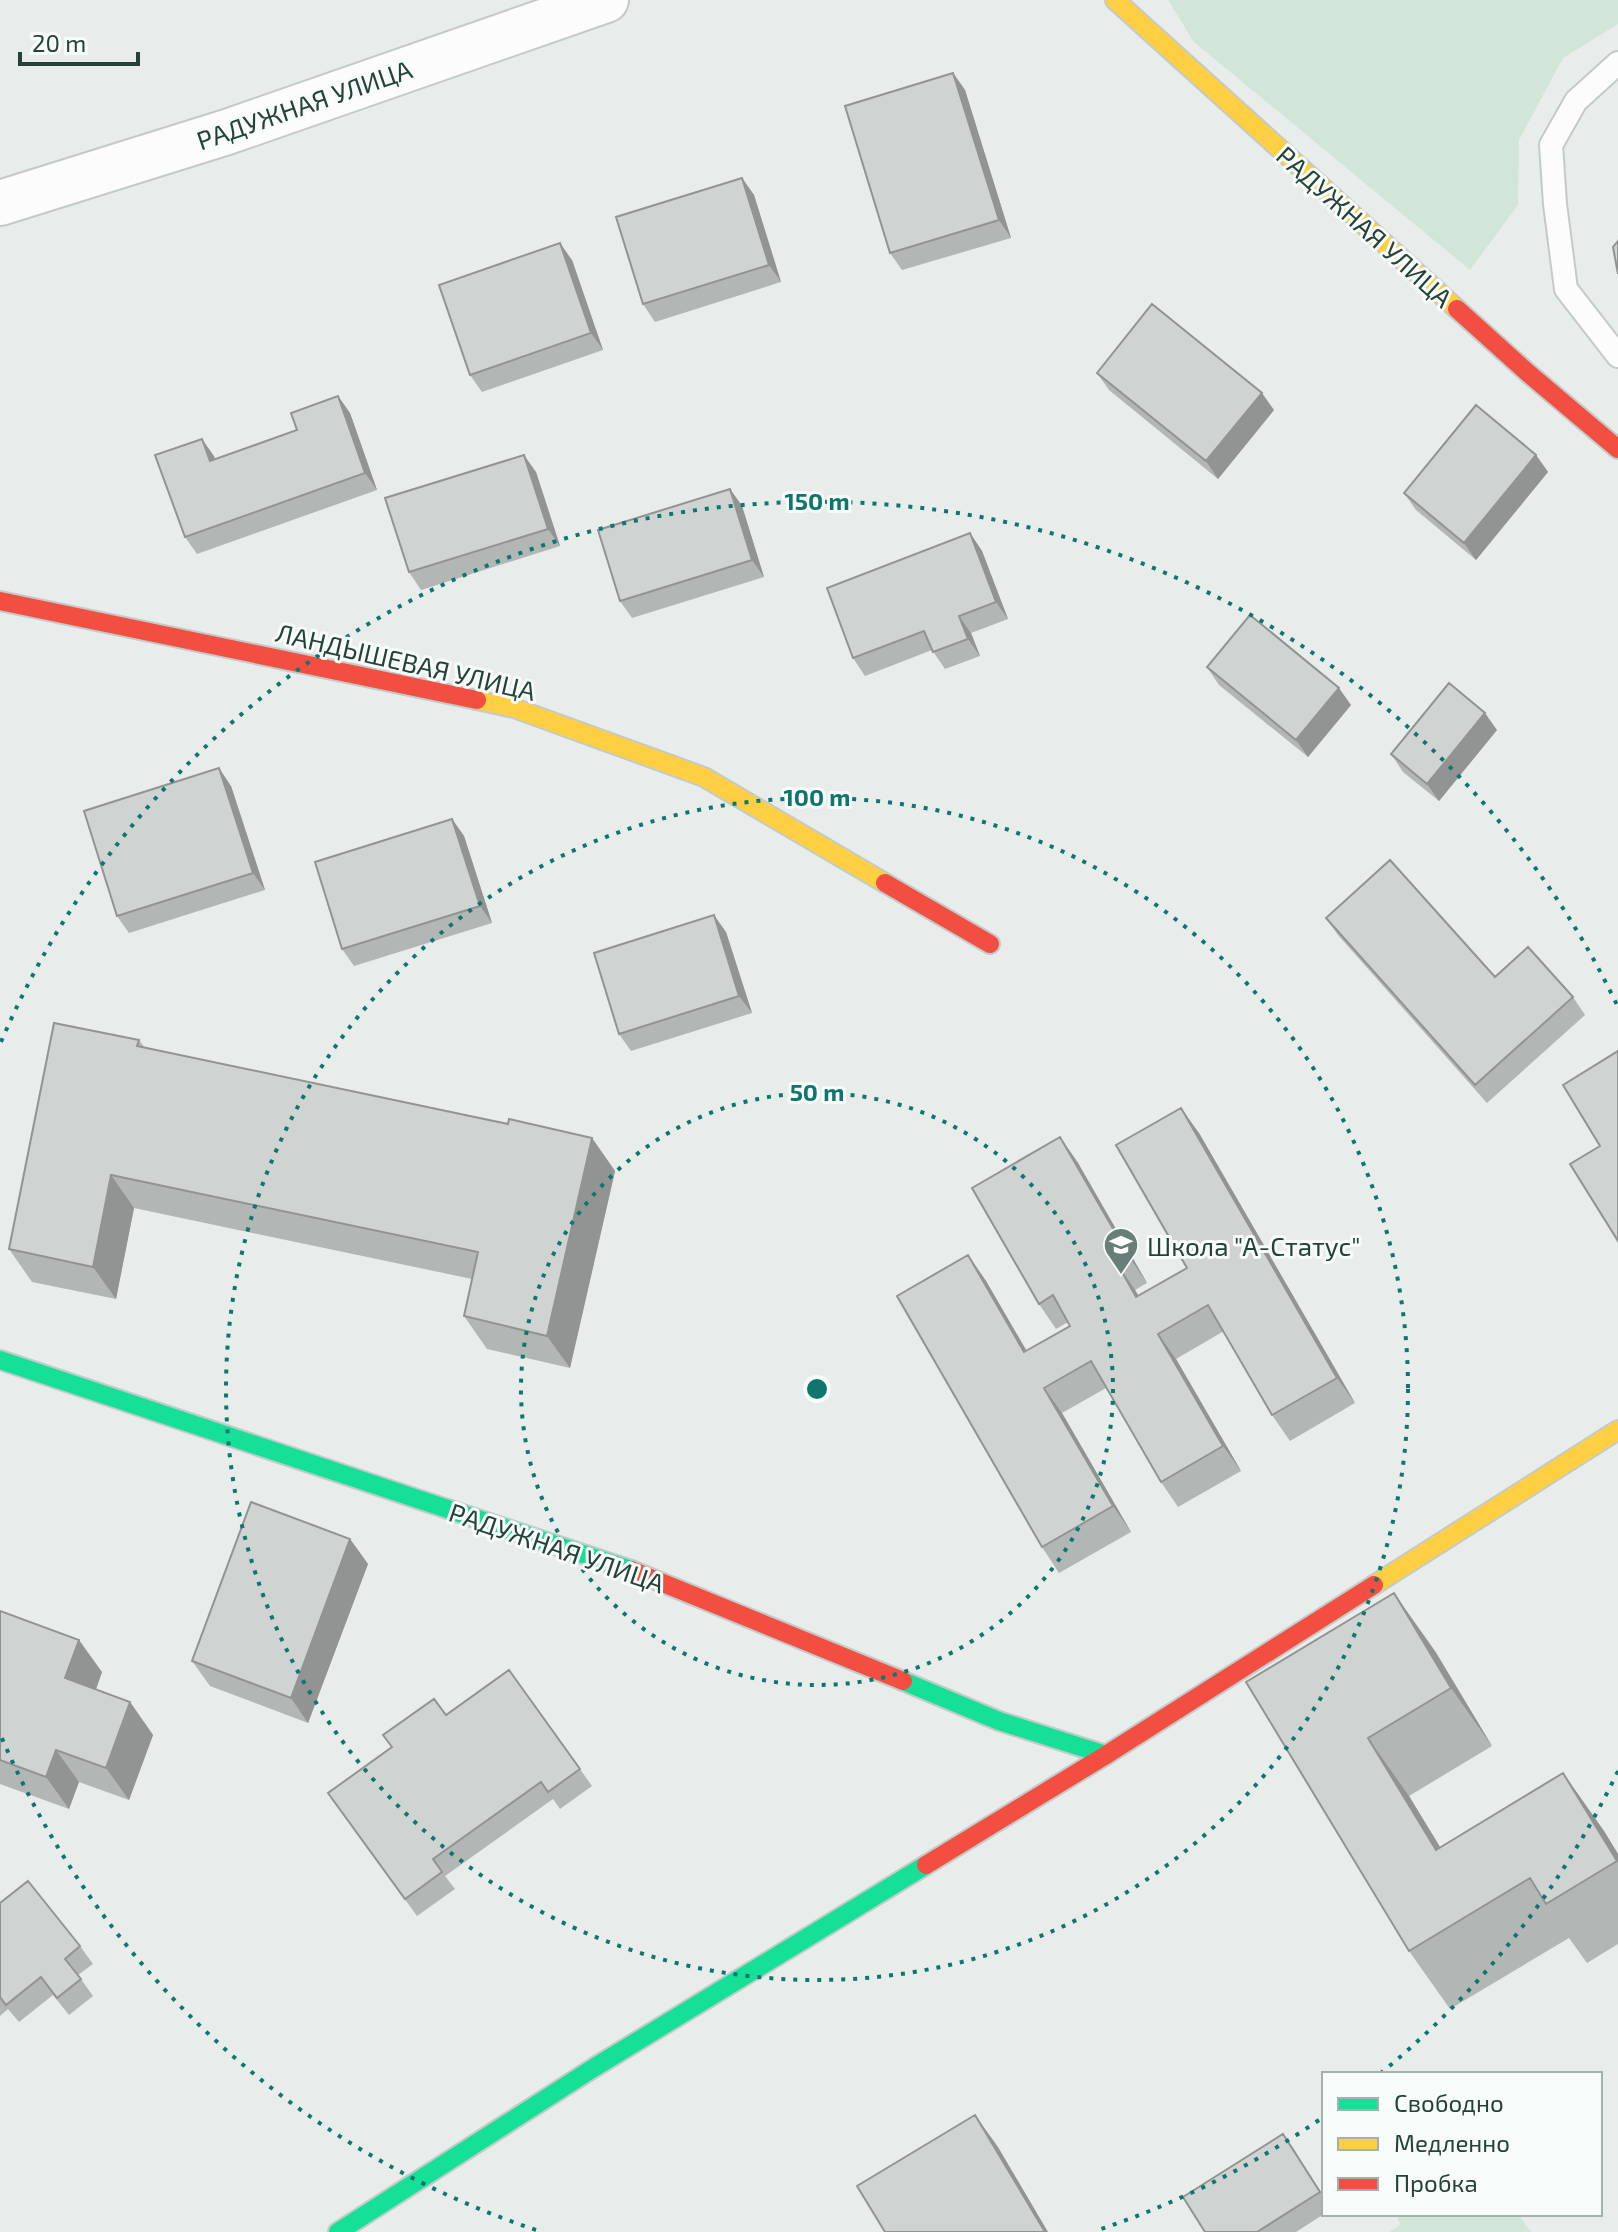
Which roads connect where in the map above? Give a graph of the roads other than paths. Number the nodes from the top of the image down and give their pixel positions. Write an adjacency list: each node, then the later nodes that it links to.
1 (606, 0): 4 (street, РАДУЖНАЯ УЛИЦА)
2 (1115, 0): 6 (street, РАДУЖНАЯ УЛИЦА)
3 (1618, 63): 5 (lane)
4 (0, 203)
5 (1618, 356)
6 (1618, 449)
7 (0, 601): 8 (street, ЛАНДЫШЕВАЯ УЛИЦА)
8 (990, 944)
9 (0, 1360): 11 (street, РАДУЖНАЯ УЛИЦА)
10 (1618, 1430): 11 (street)
11 (1106, 1755): 12 (street)
12 (338, 2232)

